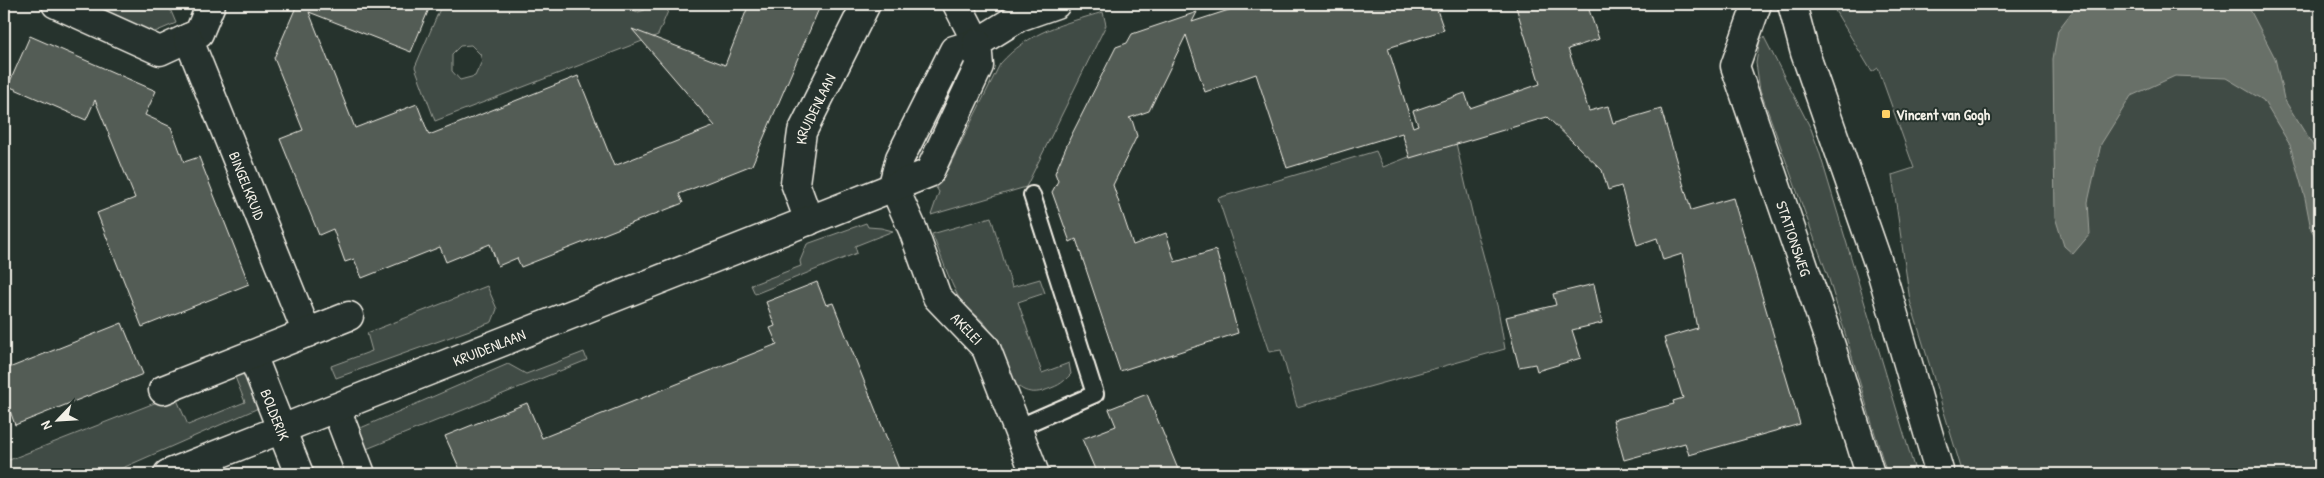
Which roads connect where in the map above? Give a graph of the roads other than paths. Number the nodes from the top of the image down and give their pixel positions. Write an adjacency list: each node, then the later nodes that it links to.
1 (56, 4): 9 (street)
2 (211, 4): 9 (street)
3 (866, 4): 14 (street, KRUIDENLAAN)
4 (957, 4): 10 (street)
5 (1056, 4): 10 (street)
6 (1757, 4): 26 (street, STATIONSWEG)
7 (1773, 4): 11 (street)
8 (1792, 4): 11 (street)
9 (188, 38): 16 (street, BINGELKRUID)
10 (976, 43): 12 (street, KRUIDENLAAN)
11 (1806, 53): 27 (street)
12 (893, 185): 14 (street, KRUIDENLAAN); 20 (street, AKELEI)
13 (1032, 195): 20 (lane)
14 (809, 221): 19 (street, KRUIDENLAAN)
15 (349, 316): 16 (street)
16 (307, 333): 17 (street)
17 (252, 355): 18 (street); 21 (street, BOLDERIK)
18 (162, 390)
19 (336, 408): 21 (street, KRUIDENLAAN); 24 (street)
20 (1017, 428): 25 (street, AKELEI)
21 (281, 429): 22 (street, KRUIDENLAAN); 23 (street, BOLDERIK)
22 (168, 474)
23 (299, 474)
24 (361, 474)
25 (1035, 474)
26 (1870, 474)
27 (1940, 474)

